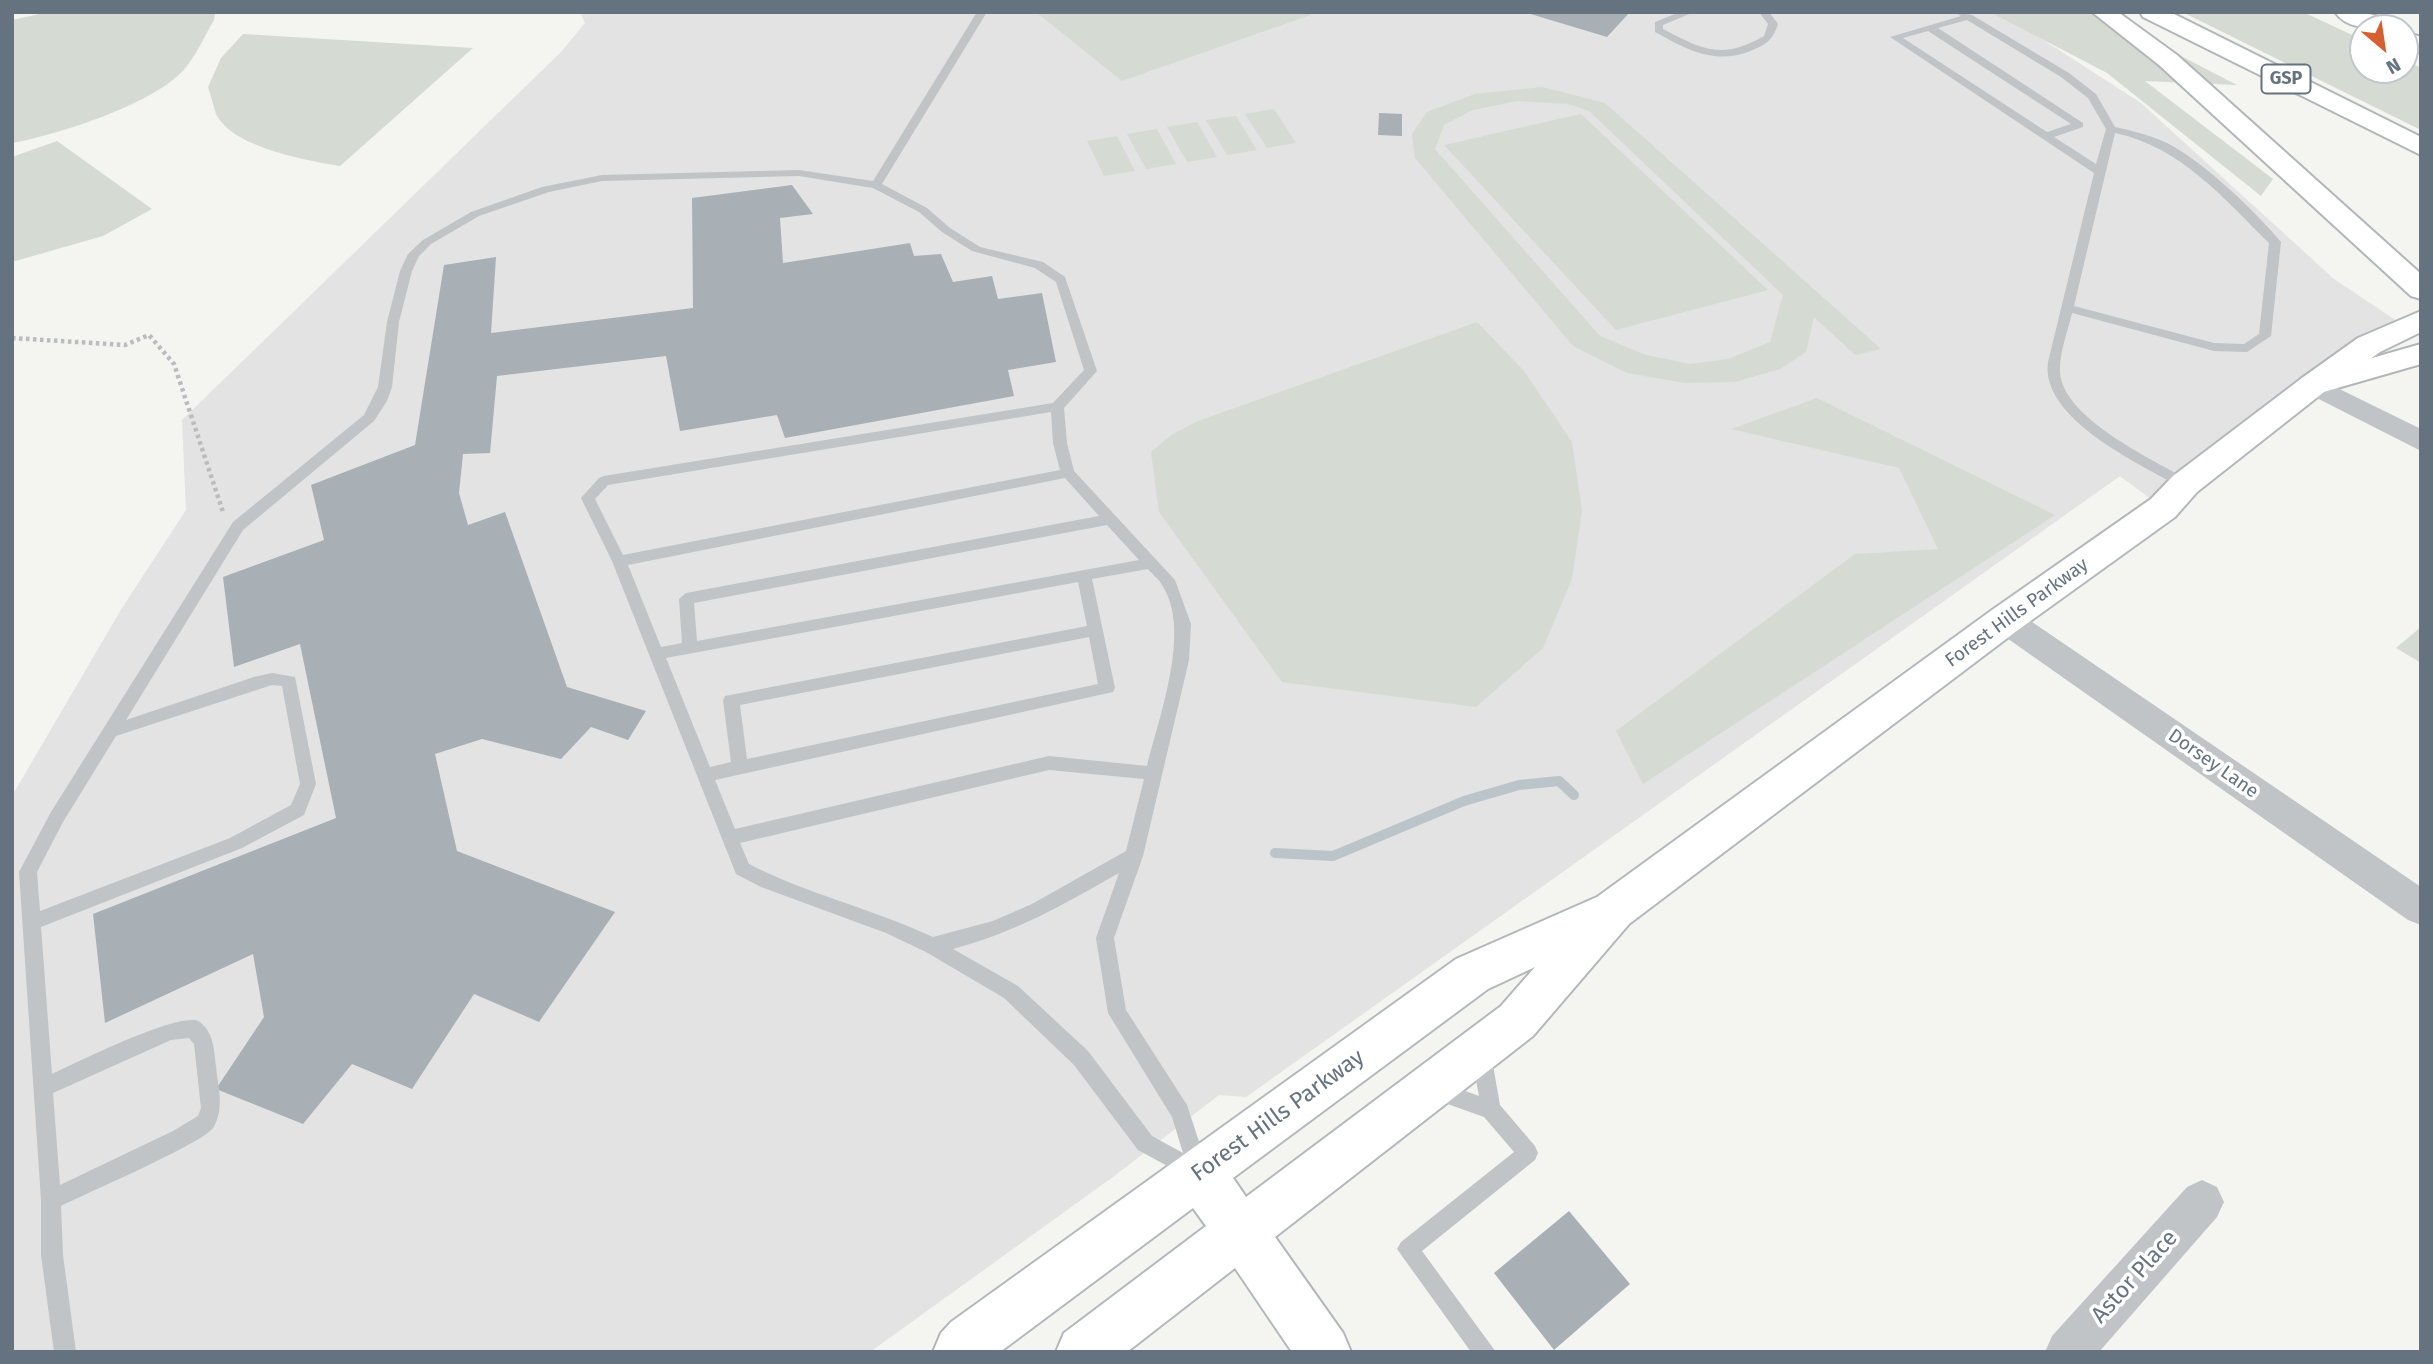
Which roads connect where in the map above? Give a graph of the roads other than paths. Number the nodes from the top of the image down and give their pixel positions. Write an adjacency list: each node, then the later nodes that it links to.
1 (982, 12): 12 (lane)
2 (1689, 12): 3 (lane)
3 (1764, 12)
4 (2103, 12): 13 (main road)
5 (2151, 12): 10 (main road, GSP)
6 (1964, 15): 7 (lane); 8 (lane)
7 (1929, 27): 9 (lane); 9 (lane)
8 (2111, 129): 11 (lane); 14 (lane)
9 (2045, 136): 11 (lane)
10 (2421, 147)
11 (2100, 172): 14 (lane)
12 (876, 185): 18 (lane); 30 (lane)
13 (2421, 290)
14 (2068, 308): 21 (lane)
15 (2421, 320): 17 (main road, Forest Hills Parkway)
16 (2421, 354): 17 (main road)
17 (2313, 385): 19 (street); 21 (main road, Forest Hills Parkway)
18 (1057, 407): 20 (lane); 23 (lane)
19 (2421, 441)
20 (1068, 472): 22 (lane); 23 (lane)
21 (2185, 484): 26 (main road, Forest Hills Parkway)
22 (1112, 519): 24 (lane); 28 (lane)
23 (619, 561): 29 (lane)
24 (1152, 563): 25 (lane); 32 (lane)
25 (1084, 576): 27 (lane); 28 (lane)
26 (2005, 620): 36 (street, Dorsey Lane); 37 (main road, Forest Hills Parkway)
27 (1095, 630): 31 (lane); 31 (lane)
28 (690, 648): 29 (lane)
29 (656, 654): 33 (lane)
30 (112, 731): 38 (lane); 38 (lane)
31 (740, 767): 33 (lane)
32 (1153, 773): 34 (lane); 35 (lane)
33 (705, 775): 34 (lane)
34 (730, 838): 39 (lane)
35 (1133, 856): 39 (lane); 44 (lane)
36 (2421, 908)
37 (1614, 910): 40 (main road, Forest Hills Parkway); 44 (main road, Forest Hills Parkway)
38 (31, 923): 41 (lane)
39 (932, 946): 44 (lane)
40 (1481, 1049): 42 (main road, Forest Hills Parkway); 43 (lane)
41 (42, 1088): 45 (lane); 45 (lane)
42 (1429, 1088): 43 (lane); 47 (main road, Forest Hills Parkway)
43 (1491, 1110): 52 (lane)
44 (1199, 1173): 47 (main road); 49 (main road, Forest Hills Parkway)
45 (51, 1200): 48 (lane)
46 (2202, 1202): 53 (street, Astor Place)
47 (1239, 1232): 50 (main road, Forest Hills Parkway); 51 (main road)
48 (65, 1352)
49 (960, 1352)
50 (1083, 1352)
51 (1324, 1352)
52 (1485, 1352)
53 (2068, 1352)

